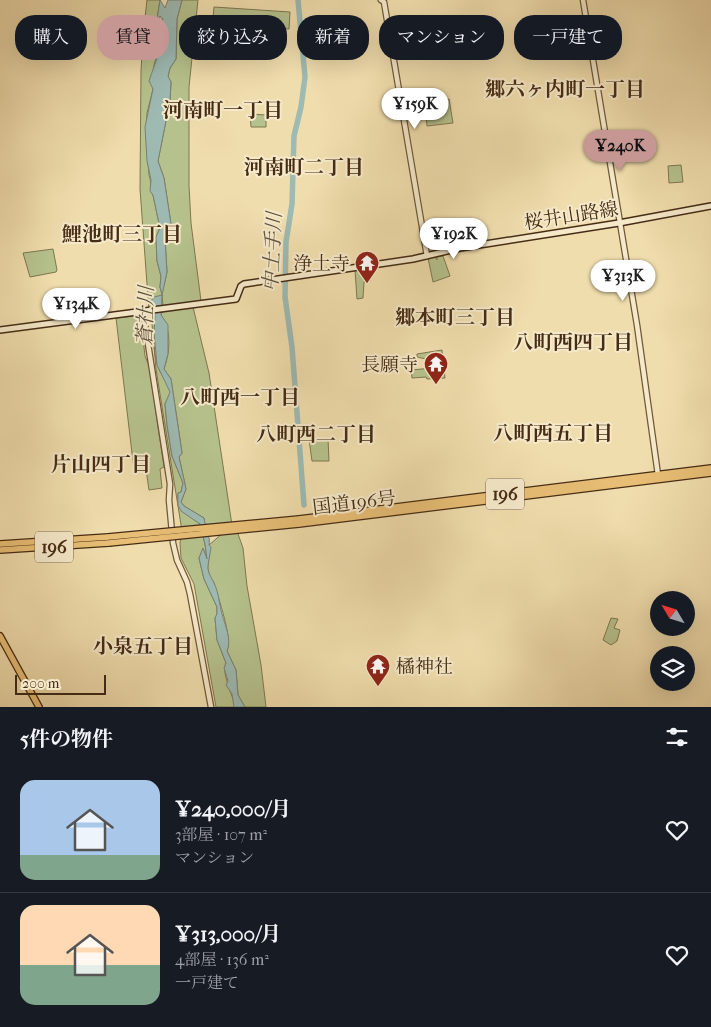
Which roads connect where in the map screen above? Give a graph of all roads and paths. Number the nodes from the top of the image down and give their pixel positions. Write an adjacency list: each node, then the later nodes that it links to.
1 (381, 0): 5 (street)
2 (582, 0): 4 (street)
3 (711, 206): 4 (main road, 桜井山路線)
4 (619, 223): 5 (main road, 桜井山路線); 10 (street)
5 (427, 256): 6 (main road, 桜井山路線)
6 (146, 312): 7 (main road, 桜井山路線); 17 (street)
7 (0, 330)
8 (711, 468): 10 (highway, 国道196号 / 196)
9 (711, 473): 11 (highway, 国道196号 / 196)
10 (658, 474): 11 (highway, 国道196号 / 196)
11 (299, 522): 12 (highway, 国道196号 / 196, bridge)
12 (108, 540): 13 (highway, 国道196号 / 196); 14 (highway, 国道196号 / 196)
13 (0, 544)
14 (0, 550)
15 (0, 636): 16 (highway)
16 (39, 707)
17 (211, 707)

